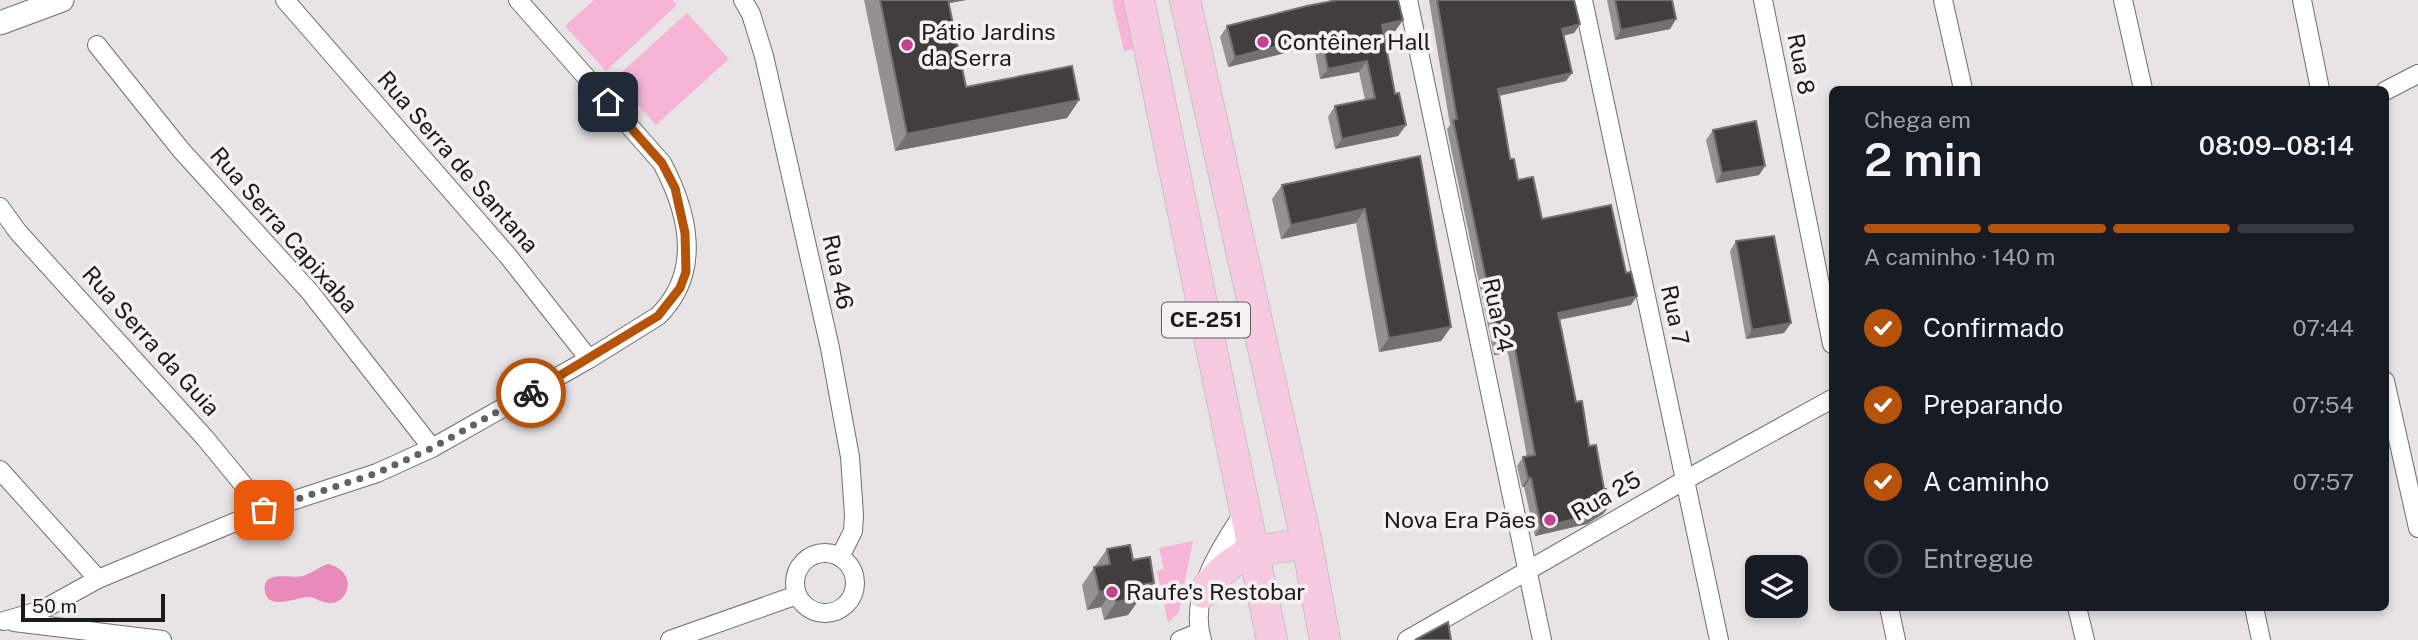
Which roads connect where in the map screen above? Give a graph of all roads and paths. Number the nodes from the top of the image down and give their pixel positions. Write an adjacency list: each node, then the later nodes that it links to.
1 (62, 0): 13 (street)
2 (285, 0): 22 (street, Rua Serra de Santana)
3 (518, 0): 22 (street)
4 (743, 0): 33 (street, Rua 46)
5 (1139, 0): 29 (main road, CE-251)
6 (1185, 0): 31 (main road, CE-251)
7 (1408, 0): 34 (street, Rua 24)
8 (1583, 0): 27 (street, Rua 7)
9 (1763, 0): 21 (street, Rua 8)
10 (1943, 0): 16 (street)
11 (2123, 0): 17 (street)
12 (2302, 0): 18 (street)
13 (0, 23)
14 (97, 45): 25 (street, Rua Serra Capixaba)
15 (2418, 74): 19 (street)
16 (1962, 86)
17 (2142, 86)
18 (2319, 86)
19 (2389, 89)
20 (0, 207): 28 (street, Rua Serra da Guia)
21 (1829, 329)
22 (589, 359): 25 (street)
23 (2389, 400): 30 (street)
24 (1829, 401): 27 (street, Rua 25)
25 (432, 448): 28 (street)
26 (0, 470): 35 (street)
27 (1685, 480): 34 (street, Rua 25); 50 (street, Rua 7)
28 (264, 510): 35 (street)
29 (1245, 511): 32 (main road, CE-251); 36 (street)
30 (2418, 528)
31 (1307, 544): 32 (main road); 47 (main road, CE-251)
32 (1252, 552): 36 (main road); 46 (main road, CE-251)
33 (840, 558): 37 (street); 37 (street)
34 (1526, 571): 48 (street, Rua 25); 49 (street, Rua 24)
35 (98, 579): 41 (street)
36 (1203, 593): 42 (street)
37 (797, 595): 44 (street)
38 (1890, 611): 51 (street)
39 (2078, 611): 52 (street)
40 (2255, 611): 53 (street)
41 (2, 621): 43 (street)
42 (1201, 636): 45 (street)
43 (162, 640)
44 (670, 640)
45 (1180, 640)
46 (1272, 640)
47 (1325, 640)
48 (1407, 640)
49 (1542, 640)
50 (1719, 640)
51 (1896, 640)
52 (2085, 640)
53 (2261, 640)

